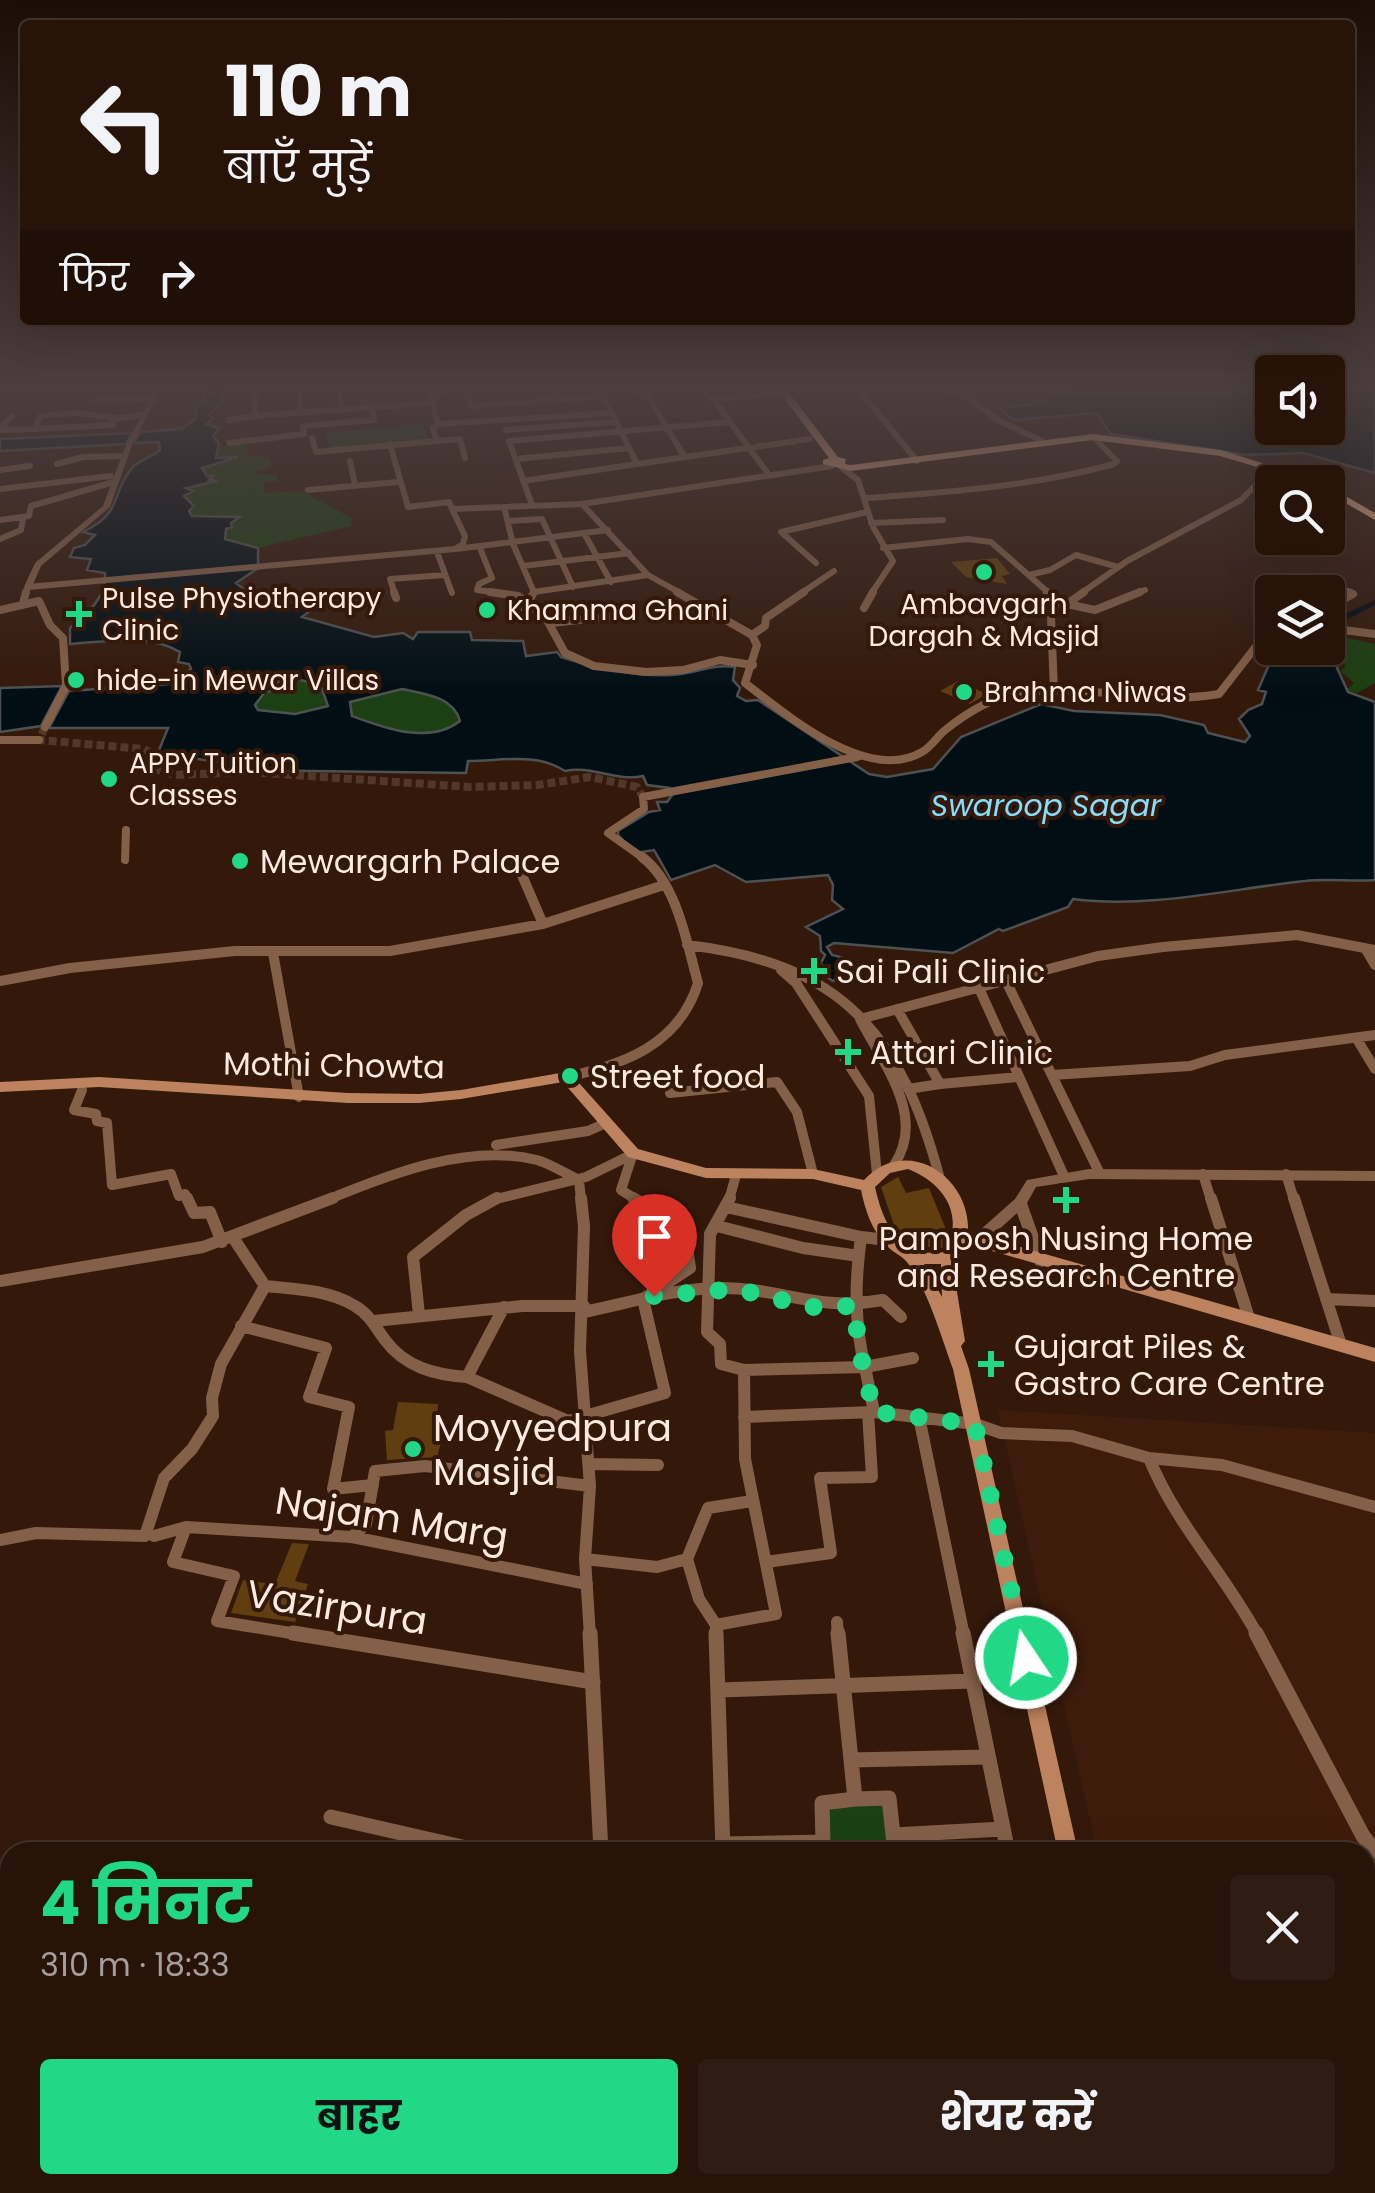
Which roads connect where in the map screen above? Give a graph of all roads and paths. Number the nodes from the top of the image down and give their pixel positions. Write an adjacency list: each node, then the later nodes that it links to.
1 (79, 488): 18 (street)
2 (113, 488): 44 (street)
3 (324, 488): 10 (street)
4 (401, 488): 13 (street)
5 (526, 488): 15 (street)
6 (673, 488): 14 (street)
7 (862, 488): 11 (street)
8 (977, 488): 11 (street)
9 (1253, 488): 38 (street)
10 (308, 490)
11 (866, 498): 17 (street)
12 (1345, 500): 19 (highway)
13 (449, 503): 16 (street); 31 (street)
14 (582, 504): 15 (street); 24 (street)
15 (532, 505): 16 (street)
16 (504, 506): 22 (street)
17 (866, 512): 23 (street); 36 (street)
18 (22, 518): 20 (street); 26 (street)
19 (1375, 518)
20 (0, 520)
21 (943, 520): 23 (street)
22 (508, 521): 27 (street); 28 (street)
23 (871, 523): 30 (street)
24 (608, 530): 25 (street); 33 (street)
25 (584, 533): 27 (street); 34 (street)
26 (3, 536)
27 (551, 539): 28 (street); 35 (street)
28 (513, 544): 29 (street); 37 (street)
29 (480, 548): 31 (street); 52 (street)
30 (883, 548): 41 (street); 54 (street)
31 (455, 549): 32 (street)
32 (437, 552): 42 (street); 44 (street)
33 (630, 553): 34 (street); 40 (street)
34 (598, 556): 35 (street); 43 (street)
35 (561, 561): 37 (street); 45 (street)
36 (816, 563)
37 (522, 566): 47 (street)
38 (1118, 567): 41 (street); 53 (street)
39 (834, 571): 60 (street)
40 (648, 575): 43 (street); 60 (street)
41 (1029, 575): 50 (street)
42 (445, 576): 48 (street); 49 (street)
43 (612, 582): 45 (street)
44 (28, 587): 51 (street)
45 (573, 587): 47 (street)
46 (1145, 590): 53 (street)
47 (534, 592): 52 (street)
48 (452, 593)
49 (396, 598)
50 (1057, 601): 53 (street); 63 (street)
51 (23, 602): 55 (street); 64 (street)
52 (526, 602): 57 (street)
53 (1067, 604)
54 (864, 608)
55 (0, 610)
56 (614, 616): 57 (street)
57 (552, 623): 62 (street)
58 (1345, 630): 59 (street)
59 (1375, 634)
60 (752, 635): 62 (street)
61 (1255, 648): 63 (street)
62 (753, 665): 67 (street)
63 (1054, 691): 67 (street)
64 (45, 728)
65 (39, 740): 66 (street)
66 (1, 743)
67 (858, 757): 71 (street)
68 (126, 830): 70 (street)
69 (515, 859): 72 (street)
70 (125, 861)
71 (664, 885): 72 (street); 73 (street)
72 (543, 924): 75 (street)
73 (688, 945): 76 (street); 88 (street)
74 (1370, 949): 77 (street); 78 (street)
75 (273, 953): 79 (street); 94 (street)
76 (773, 962): 82 (street); 108 (street)
77 (1375, 965)
78 (1005, 979): 80 (street); 86 (street)
79 (0, 981)
80 (978, 986): 81 (street); 87 (street)
81 (897, 1010): 82 (street); 89 (street)
82 (860, 1019): 91 (street); 98 (street)
83 (1375, 1035): 84 (street)
84 (1358, 1040): 85 (street); 86 (street)
85 (1375, 1069)
86 (1052, 1075): 100 (street)
87 (1019, 1076): 89 (street); 104 (street)
88 (566, 1077): 94 (main road, Mothi Chowta); 95 (main road)
89 (940, 1084): 91 (street)
90 (0, 1087): 94 (main road, Mothi Chowta)
91 (908, 1089): 106 (street)
92 (82, 1090): 114 (street)
93 (670, 1093): 99 (street)
94 (299, 1097)
95 (606, 1123): 96 (street); 97 (main road)
96 (496, 1145)
97 (634, 1153): 103 (main road); 107 (street); 124 (street)
98 (894, 1165): 106 (main road); 108 (main road)
99 (813, 1174): 103 (main road); 108 (main road)
100 (1100, 1174): 101 (street); 104 (street)
101 (1203, 1174): 102 (street); 132 (street)
102 (1286, 1174): 105 (street); 125 (street)
103 (736, 1175): 110 (street)
104 (1064, 1176): 109 (street)
105 (1375, 1176)
106 (940, 1179): 112 (main road)
107 (580, 1180): 114 (street); 129 (street); 130 (street)
108 (872, 1180): 115 (main road)
109 (1020, 1203): 116 (street); 120 (street)
110 (726, 1207): 111 (street); 113 (street)
111 (717, 1226): 118 (street); 123 (street)
112 (960, 1236): 116 (main road); 119 (main road)
113 (861, 1237): 115 (street); 118 (street)
114 (228, 1240): 121 (street); 122 (street)
115 (888, 1240): 117 (main road)
116 (984, 1244): 120 (main road)
117 (910, 1255): 119 (main road); 139 (main road)
118 (859, 1256): 127 (street)
119 (949, 1257): 139 (main road)
120 (1041, 1262): 132 (main road)
121 (0, 1281)
122 (265, 1286): 133 (street); 134 (street)
123 (710, 1290): 124 (street); 127 (street); 140 (street)
124 (644, 1299): 129 (street); 145 (street)
125 (1326, 1299): 126 (street); 135 (street)
126 (1375, 1301)
127 (855, 1306): 131 (street); 138 (street)
128 (504, 1308): 129 (street); 130 (street); 141 (street)
129 (584, 1309): 145 (street)
130 (418, 1315): 133 (street)
131 (900, 1317)
132 (1249, 1318): 135 (main road)
133 (374, 1321): 141 (street)
134 (240, 1326): 150 (street); 155 (street)
135 (1341, 1345): 136 (main road)
136 (1375, 1355)
137 (913, 1358): 138 (street)
138 (865, 1367): 140 (street); 142 (street)
139 (961, 1369): 146 (main road)
140 (744, 1370): 143 (street)
141 (467, 1377): 145 (street)
142 (871, 1412): 143 (street); 144 (street); 160 (street)
143 (744, 1417): 152 (street)
144 (919, 1417): 146 (street); 164 (street)
145 (588, 1419): 148 (street)
146 (975, 1424): 147 (street); 180 (main road)
147 (1149, 1458): 153 (street); 181 (street)
148 (590, 1464): 149 (street); 151 (street)
149 (658, 1465)
150 (373, 1485): 151 (street); 156 (street)
151 (590, 1486): 158 (street)
152 (752, 1501): 159 (street); 160 (street)
153 (1375, 1507)
154 (186, 1527): 155 (street, Najam Marg); 156 (street, Najam Marg); 165 (street, Vazirpura)
155 (150, 1536): 157 (street, Najam Marg)
156 (352, 1537): 161 (street, Najam Marg)
157 (0, 1540)
158 (585, 1559): 159 (street); 161 (street)
159 (687, 1560): 163 (street)
160 (766, 1562): 163 (street)
161 (587, 1584): 165 (street)
162 (837, 1622): 166 (street)
163 (716, 1624): 167 (street)
164 (971, 1681): 166 (street); 168 (street)
165 (593, 1682): 174 (street)
166 (842, 1686): 167 (street); 169 (street)
167 (720, 1690): 175 (street)
168 (988, 1757): 169 (street); 172 (street)
169 (851, 1760): 170 (street)
170 (855, 1799): 176 (street); 177 (street)
171 (331, 1817): 173 (street)
172 (1003, 1829): 178 (street); 179 (street)
173 (440, 1842)
174 (601, 1842)
175 (723, 1842)
176 (824, 1842)
177 (894, 1842)
178 (909, 1842)
179 (1006, 1842)
180 (1066, 1842)
181 (1368, 1842)

